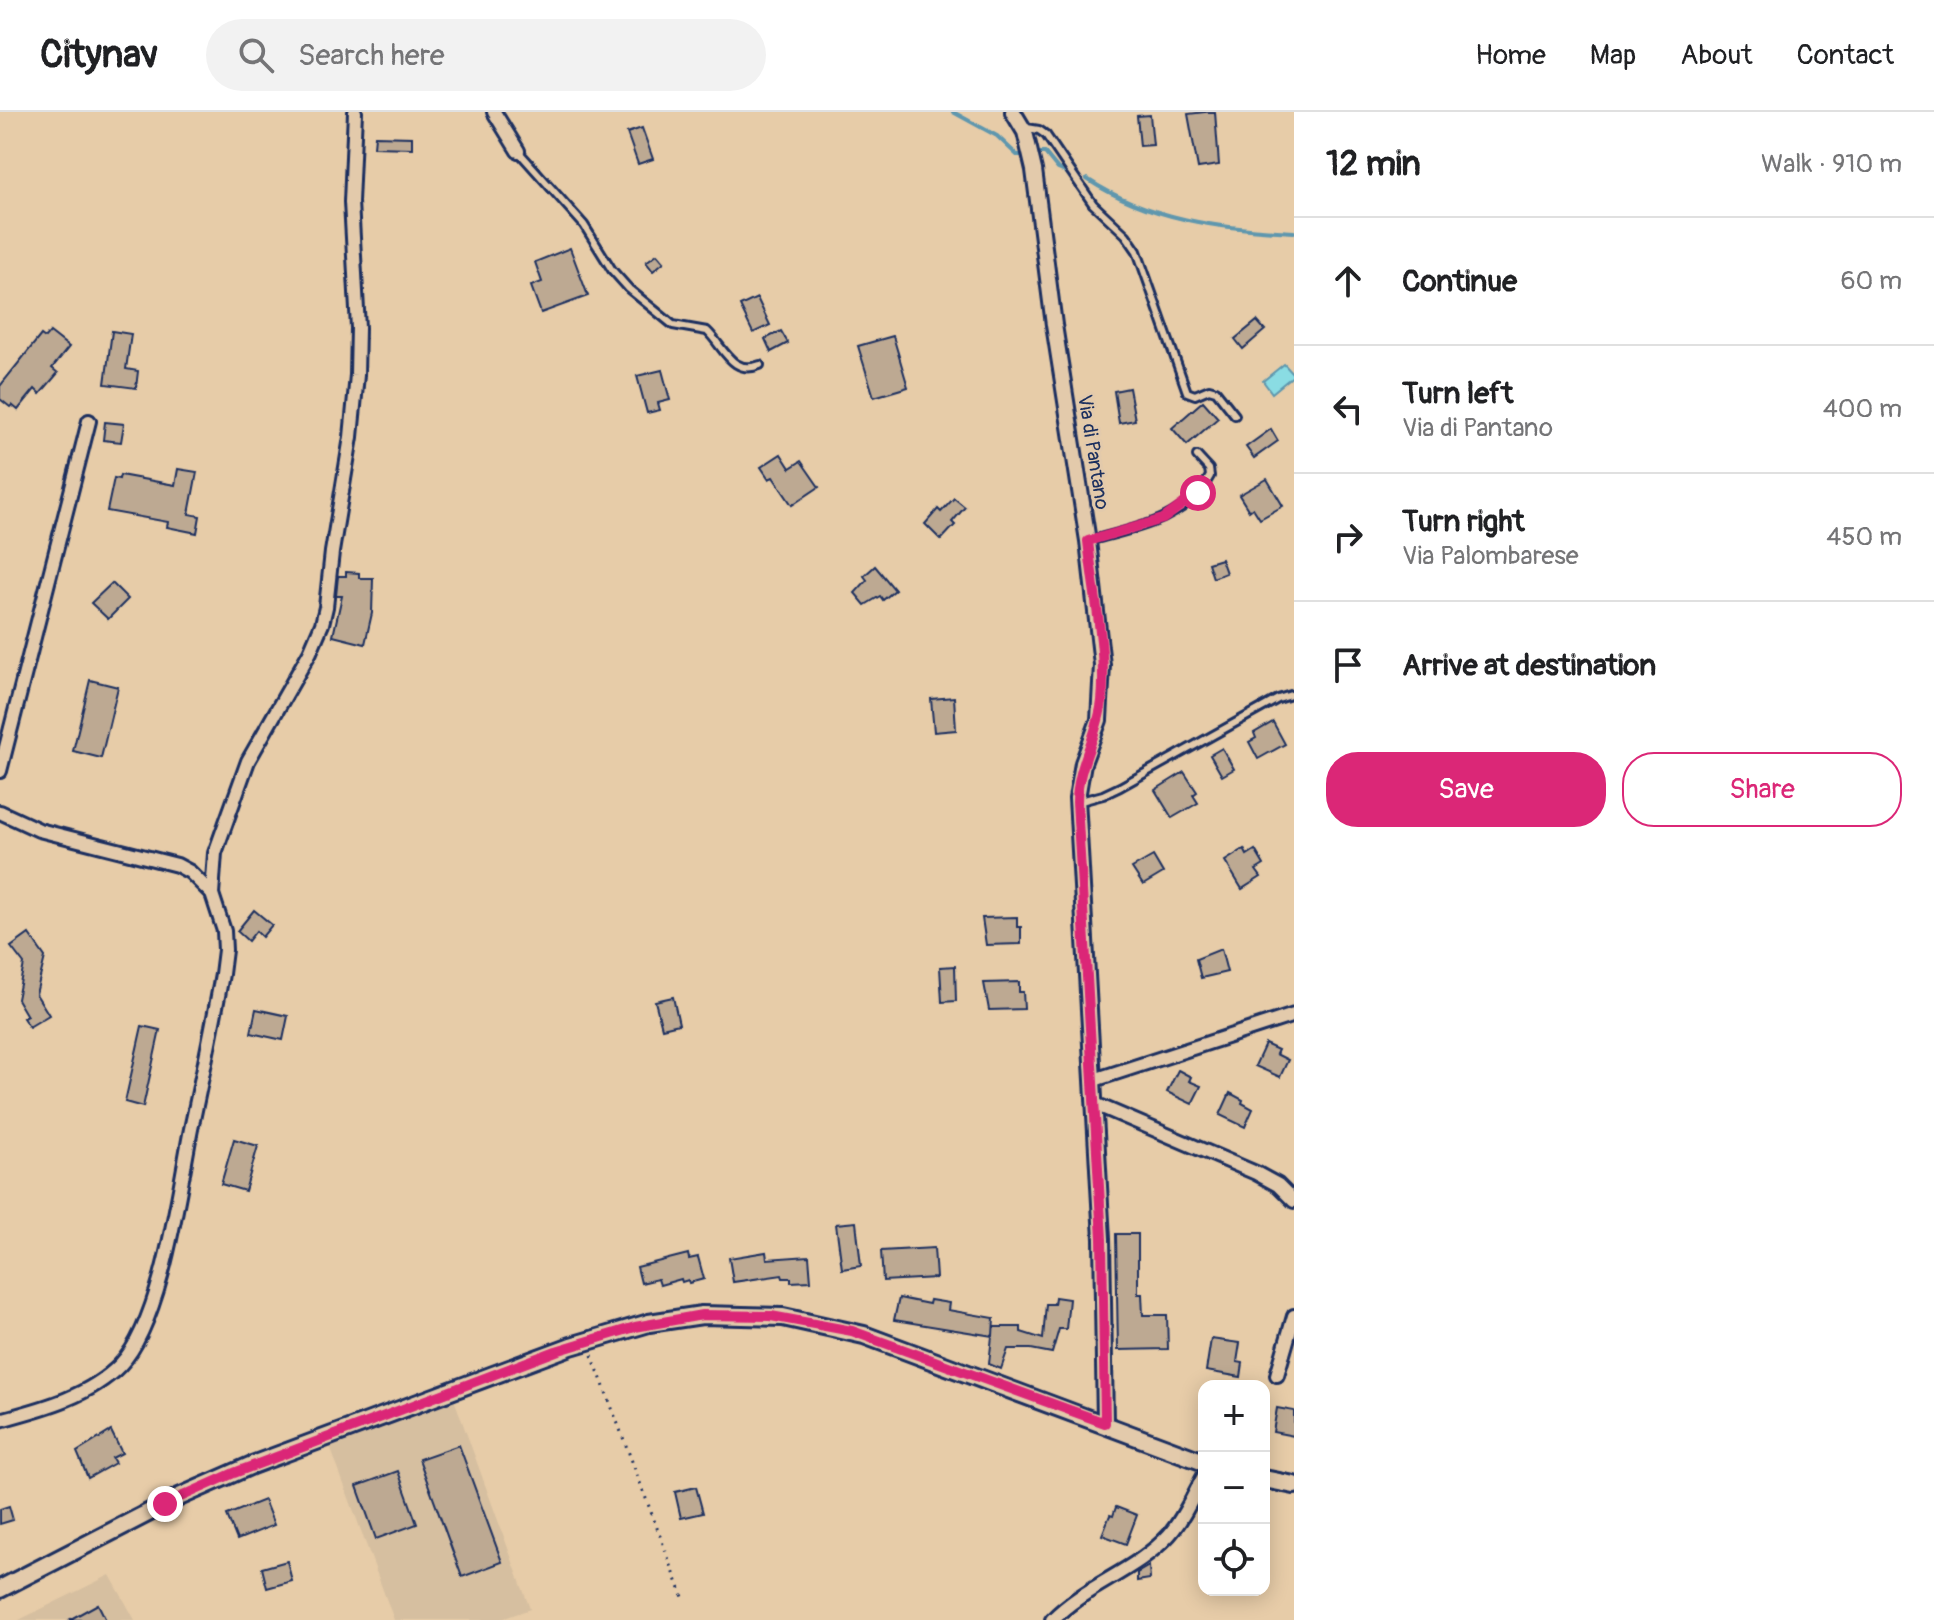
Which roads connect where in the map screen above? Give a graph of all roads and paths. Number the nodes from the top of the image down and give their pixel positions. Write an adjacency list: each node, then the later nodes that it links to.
1 (355, 112): 15 (street)
2 (494, 112): 5 (street)
3 (1013, 112): 4 (street, Via di Pantano)
4 (1023, 128): 7 (lane); 10 (street, Via di Pantano)
5 (518, 151): 6 (lane)
6 (760, 365)
7 (1235, 415)
8 (89, 421): 12 (street)
9 (1197, 456): 10 (lane)
10 (1088, 541): 13 (street, Via di Pantano)
11 (1294, 694): 13 (lane)
12 (0, 771)
13 (1077, 802): 17 (street, Via di Pantano)
14 (0, 812): 15 (street)
15 (212, 894): 23 (street)
16 (1294, 1015): 17 (street)
17 (1094, 1080): 18 (street, Via di Pantano)
18 (1095, 1104): 19 (street); 24 (street, Via di Pantano)
19 (1294, 1201)
20 (1294, 1316): 22 (street)
21 (586, 1341): 24 (main road); 29 (main road); 30 (path)
22 (1277, 1375)
23 (0, 1420)
24 (1105, 1423): 25 (main road)
25 (1198, 1460)
26 (1270, 1480): 27 (main road)
27 (1294, 1485)
28 (1198, 1487): 31 (street)
29 (0, 1589)
30 (683, 1597)
31 (1052, 1620)

